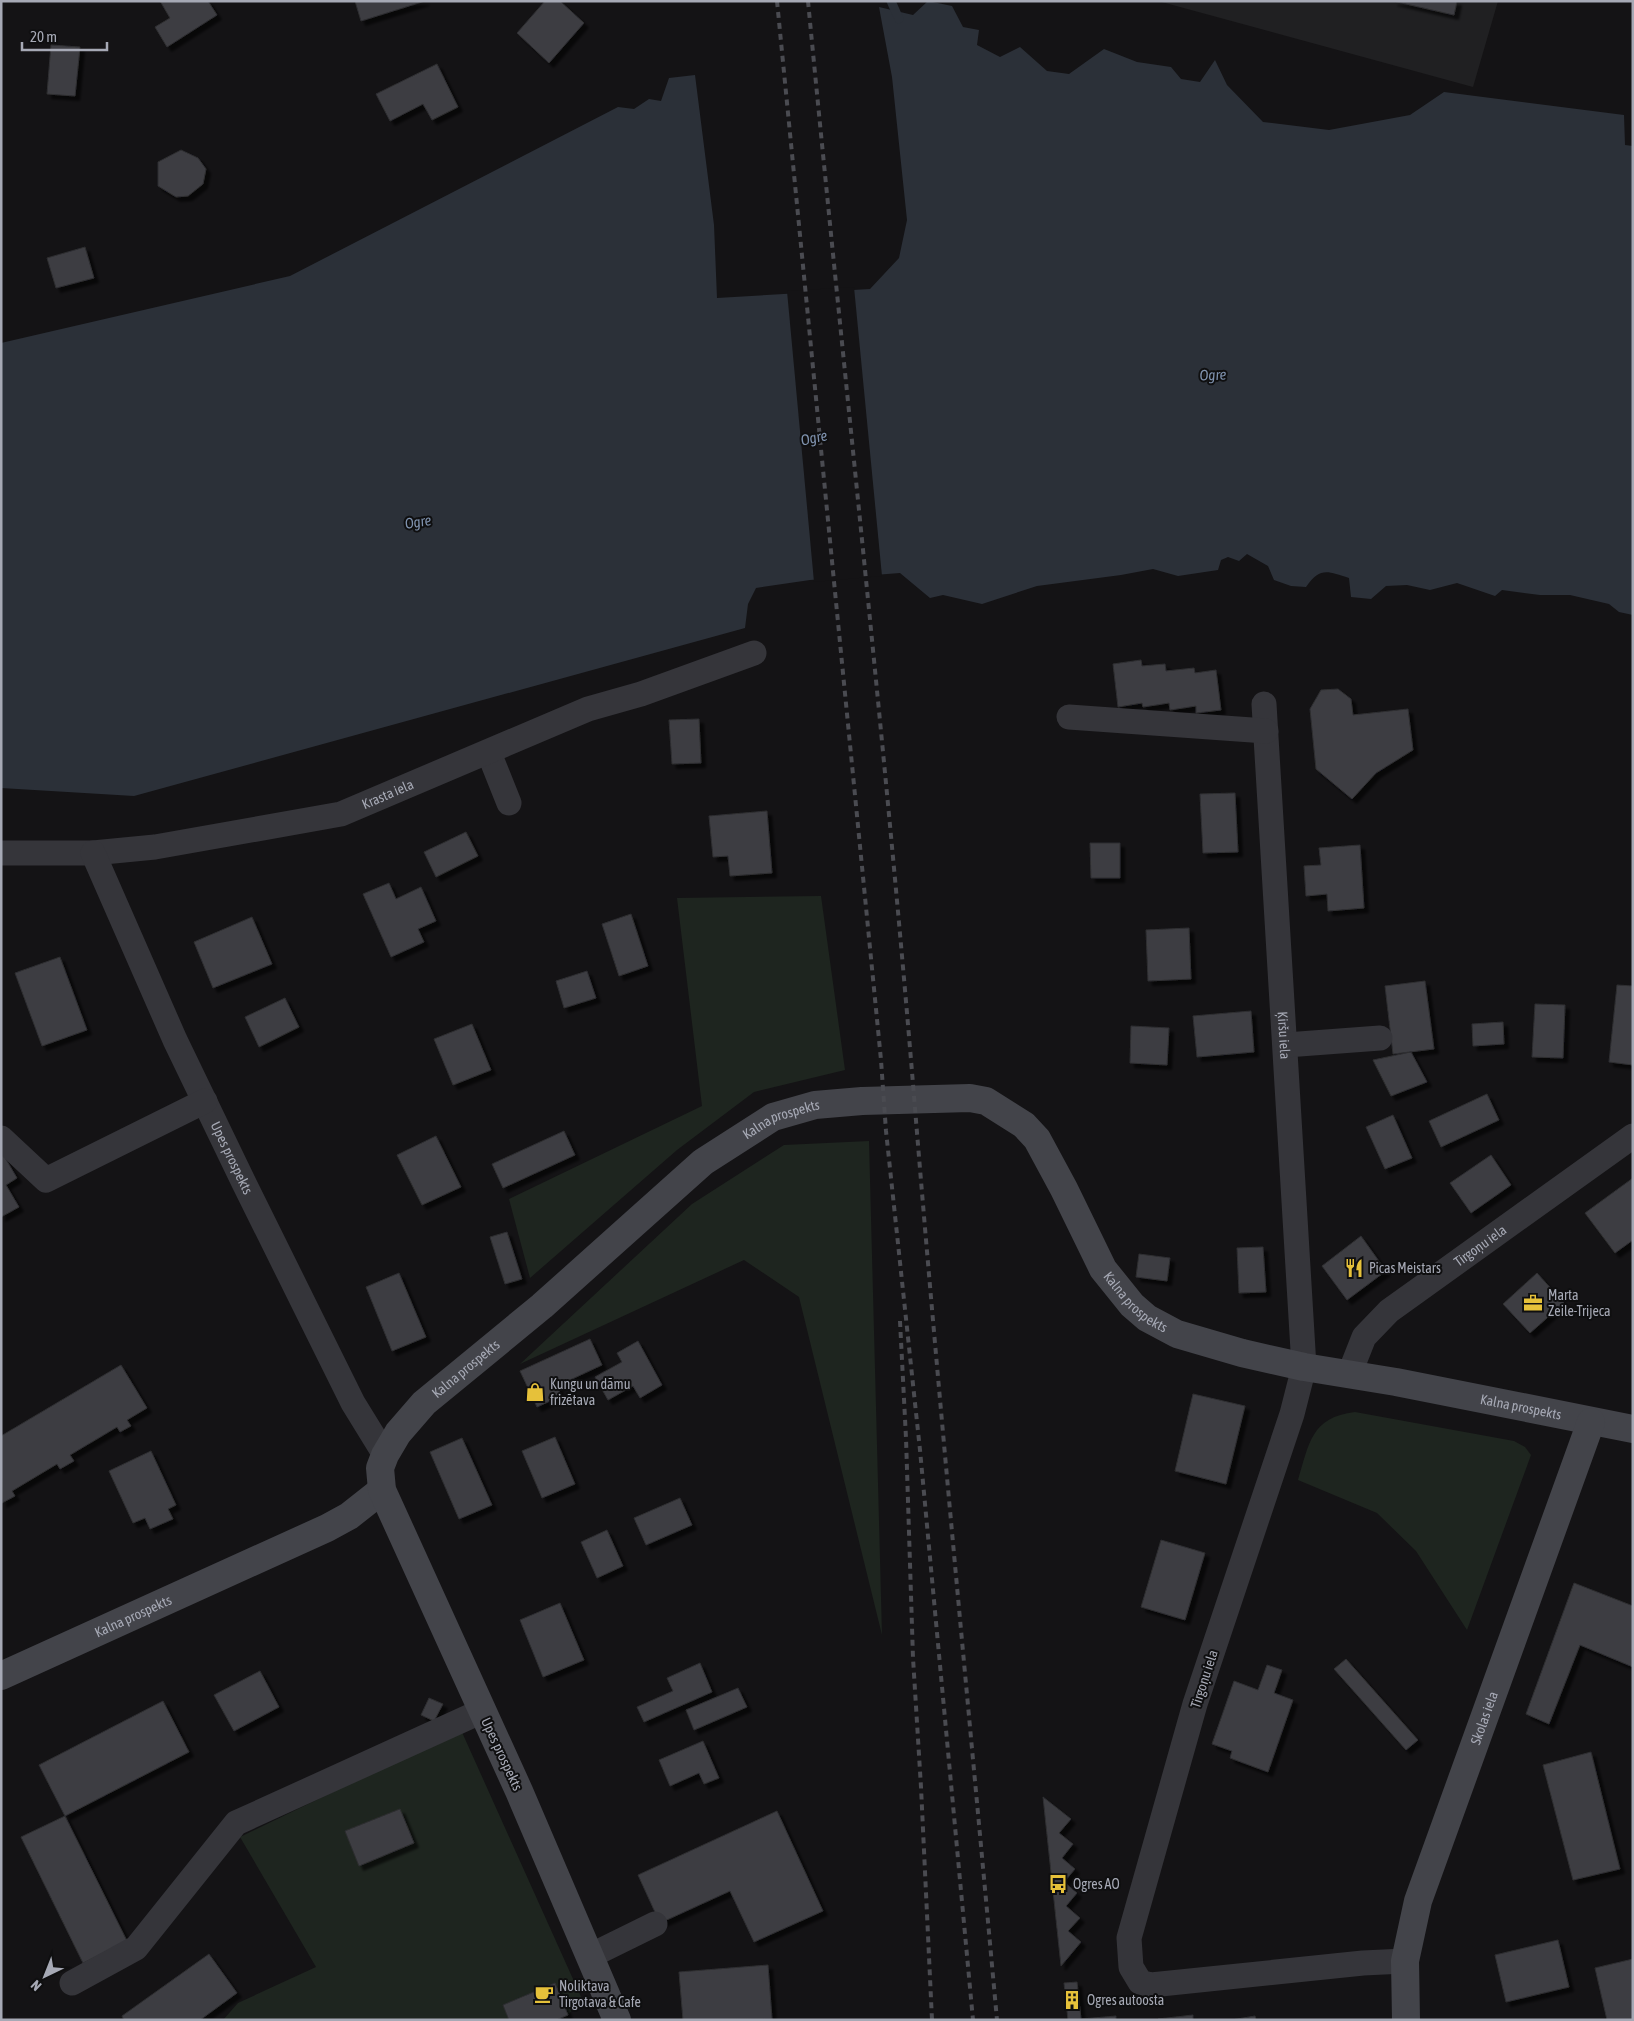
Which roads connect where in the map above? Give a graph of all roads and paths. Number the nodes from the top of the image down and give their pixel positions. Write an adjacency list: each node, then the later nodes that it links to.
1 (754, 653): 5 (street, Krasta iela)
2 (1264, 704): 4 (street, Ķiršu iela)
3 (1069, 717): 4 (street)
4 (1266, 731): 10 (street, Ķiršu iela)
5 (489, 753): 6 (street); 8 (street, Krasta iela)
6 (509, 804)
7 (1, 853): 8 (street, Krasta iela)
8 (93, 853): 11 (street, Upes prospekts)
9 (1380, 1038): 10 (street)
10 (1286, 1045): 14 (street, Ķiršu iela)
11 (205, 1101): 13 (street); 18 (street, Upes prospekts)
12 (1633, 1136): 15 (street, Tirgoņu iela)
13 (1, 1138)
14 (1304, 1367): 15 (main road, Kalna prospekts); 18 (main road, Kalna prospekts); 24 (street, Tirgoņu iela)
15 (1349, 1375): 16 (main road, Kalna prospekts)
16 (1591, 1422): 17 (main road, Kalna prospekts); 24 (main road, Skolas iela)
17 (1633, 1430)
18 (385, 1455): 19 (main road, Kalna prospekts)
19 (382, 1490): 20 (main road, Kalna prospekts); 21 (main road, Upes prospekts)
20 (1, 1676)
21 (482, 1711): 23 (main road, Upes prospekts); 25 (street)
22 (655, 1924): 23 (street)
23 (590, 1956): 26 (main road, Upes prospekts)
24 (1404, 1961): 27 (main road, Skolas iela)
25 (72, 1983)
26 (617, 2020)
27 (1406, 2020)

